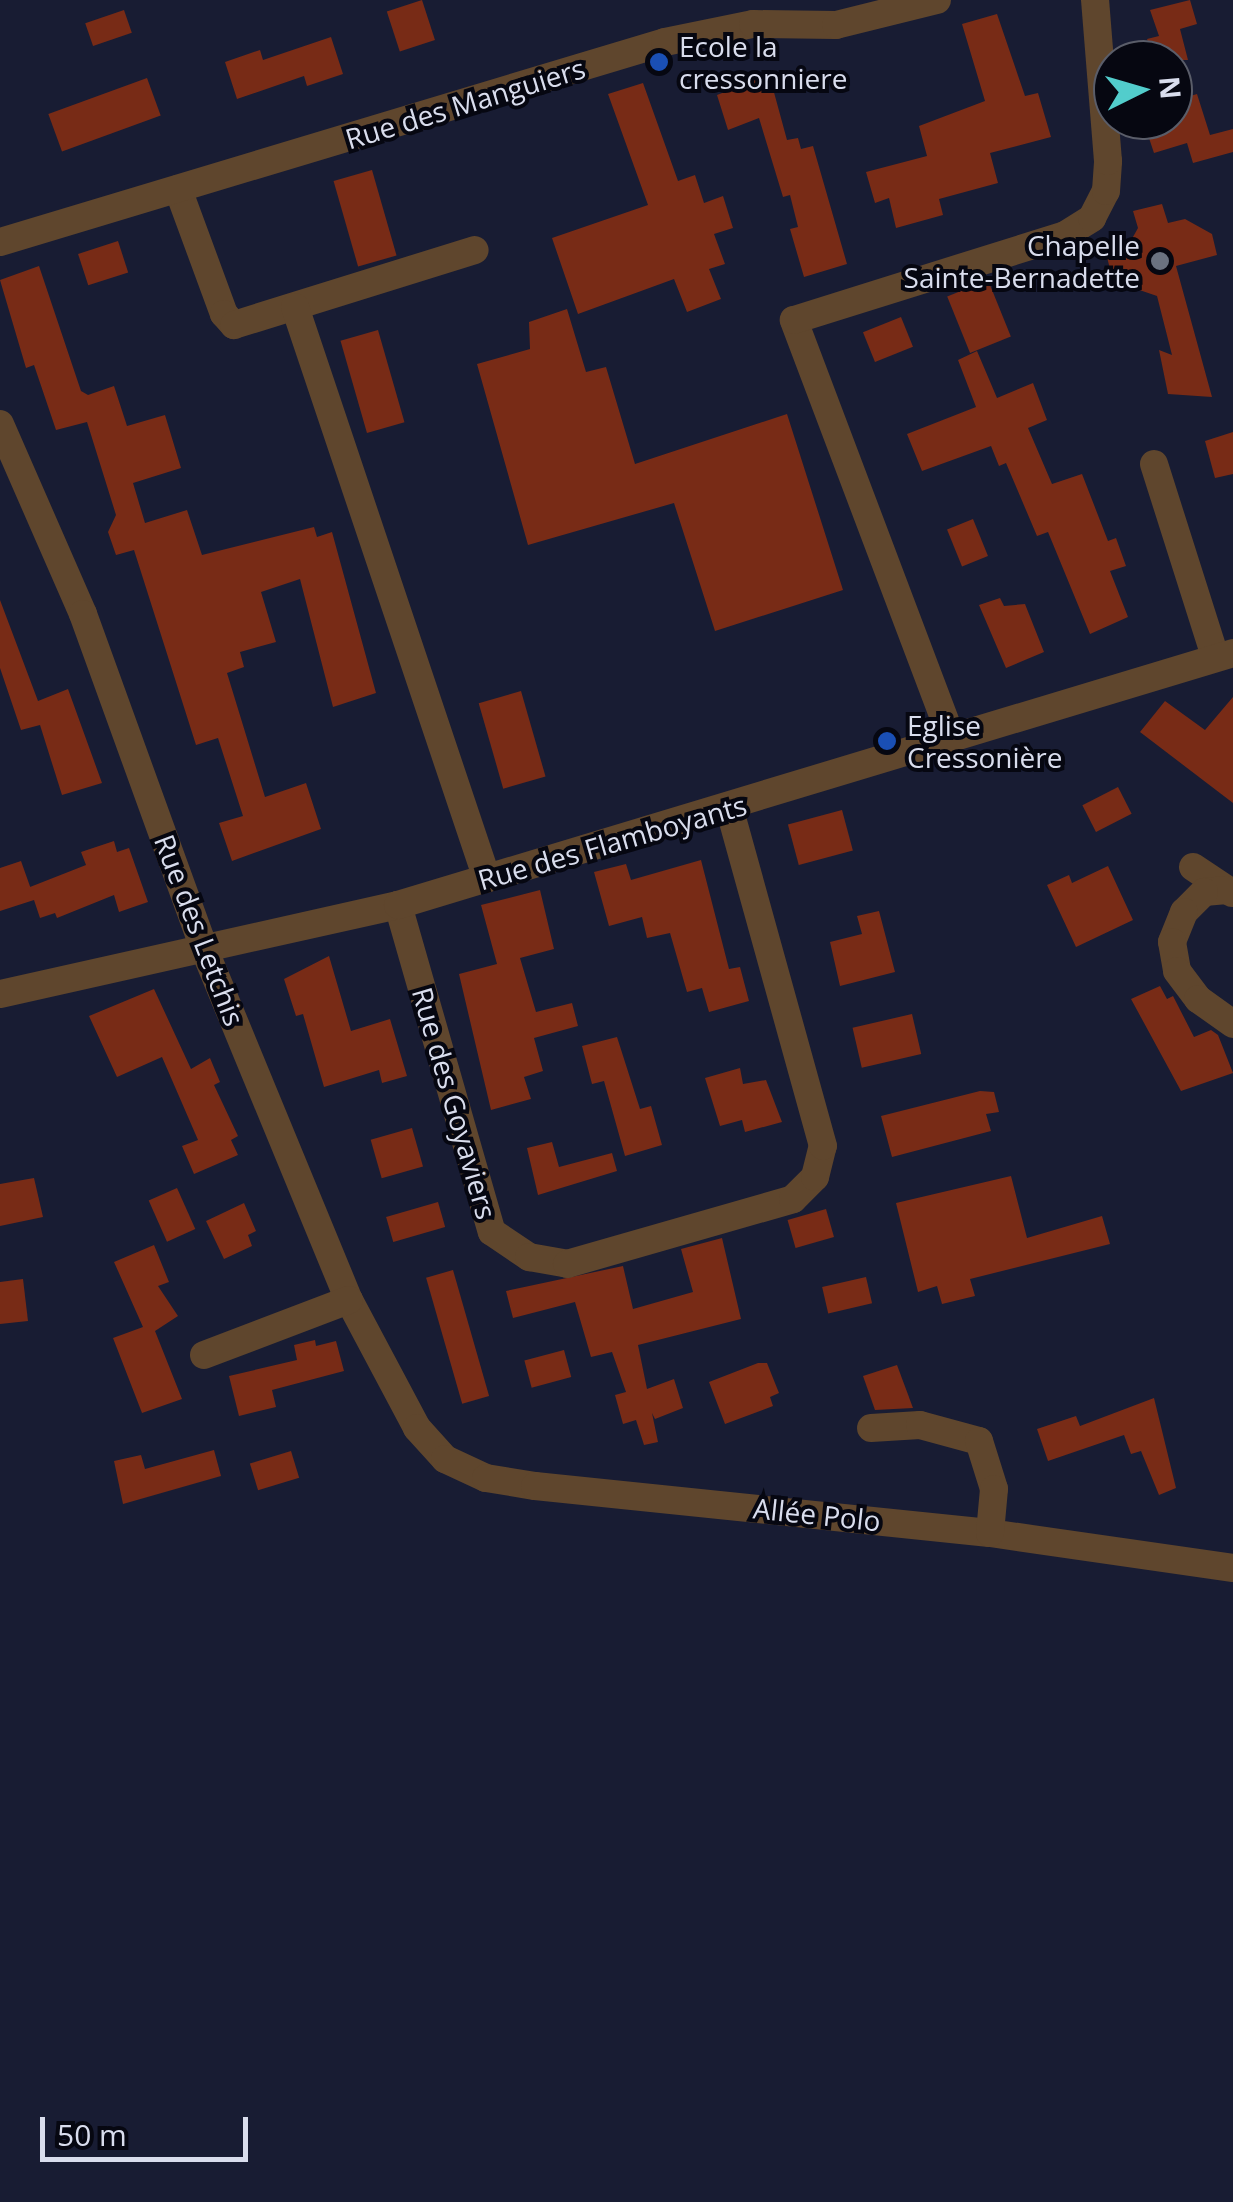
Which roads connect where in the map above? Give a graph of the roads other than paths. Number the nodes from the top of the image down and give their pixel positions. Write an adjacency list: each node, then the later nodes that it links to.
1 (937, 0): 3 (street, Rue des Manguiers)
2 (1095, 0): 11 (street)
3 (832, 12): 4 (street, Rue des Manguiers)
4 (178, 189): 5 (street, Rue des Manguiers); 7 (street)
5 (0, 242)
6 (475, 250): 7 (street)
7 (296, 307): 14 (street)
8 (0, 424): 17 (street, Rue des Letchis)
9 (1154, 464): 10 (street, Rue des Flamboyants)
10 (1224, 654): 11 (street, Rue des Flamboyants)
11 (952, 738): 12 (street, Rue des Flamboyants)
12 (730, 808): 14 (street, Rue des Flamboyants); 16 (street, Rue des Goyaviers)
13 (1193, 868): 15 (street)
14 (487, 879): 16 (street, Rue des Flamboyants)
15 (1230, 892): 19 (street)
16 (398, 905): 17 (street, Rue des Flamboyants)
17 (205, 951): 18 (street, Rue des Flamboyants); 20 (street, Rue des Letchis)
18 (0, 994)
19 (1233, 1024)
20 (349, 1300): 21 (street); 22 (street, Rue des Letchis)
21 (204, 1355)
22 (417, 1428): 24 (street, Allée Polo)
23 (872, 1428): 24 (street)
24 (990, 1534): 25 (street, Allée Polo)
25 (1233, 1568)

